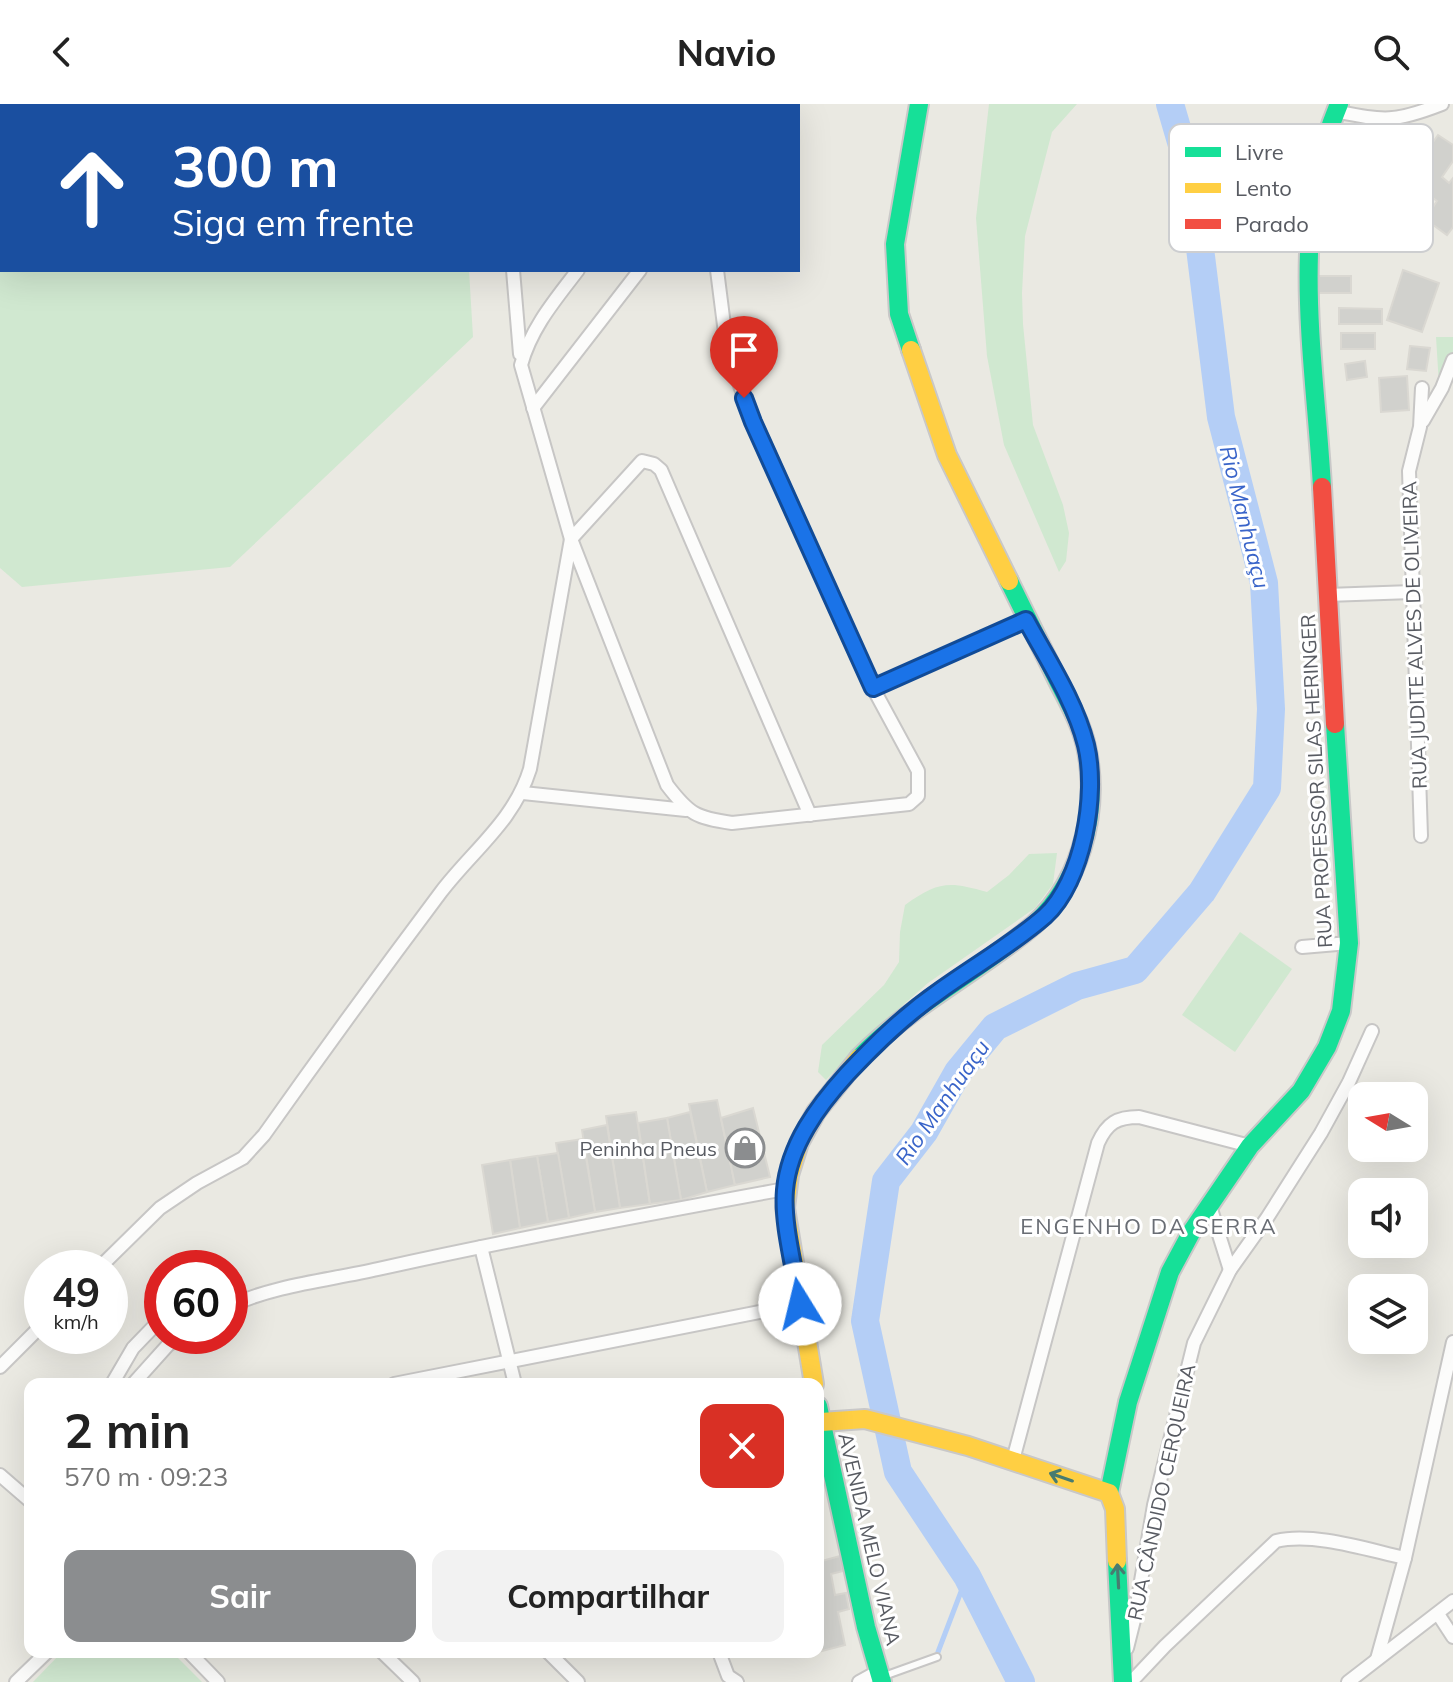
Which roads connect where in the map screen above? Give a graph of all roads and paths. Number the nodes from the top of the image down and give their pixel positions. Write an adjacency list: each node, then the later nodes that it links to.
1 (919, 104): 17 (main road)
2 (1442, 104): 3 (street)
3 (1336, 108)
4 (1310, 252): 16 (main road, RUA PROFESSOR SILAS HERINGER)
5 (513, 272): 10 (street)
6 (576, 272): 10 (street)
7 (638, 272): 12 (street)
8 (717, 272): 18 (street)
9 (1453, 360): 13 (street)
10 (521, 365): 12 (street)
11 (1422, 388): 13 (street, RUA JUDITE ALVES DE OLIVEIRA)
12 (533, 408): 14 (street)
13 (1420, 427): 15 (street, RUA JUDITE ALVES DE OLIVEIRA)
14 (571, 539): 19 (street); 20 (street); 21 (street)
15 (1412, 592): 16 (street); 22 (street, RUA JUDITE ALVES DE OLIVEIRA)
16 (1327, 595): 23 (main road, RUA PROFESSOR SILAS HERINGER)
17 (1026, 620): 18 (street); 27 (main road)
18 (873, 688): 21 (street)
19 (523, 793): 20 (street); 30 (street)
20 (686, 810): 21 (street)
21 (810, 815)
22 (1421, 836)
23 (1349, 943): 24 (street); 26 (main road, RUA PROFESSOR SILAS HERINGER)
24 (1302, 947)
25 (1372, 1031): 31 (street, RUA CÂNDIDO CERQUEIRA)
26 (1250, 1146): 28 (main road, RUA PROFESSOR SILAS HERINGER); 48 (street)
27 (785, 1189): 29 (street); 33 (main road)
28 (1210, 1206): 31 (street); 50 (main road, RUA PROFESSOR SILAS HERINGER)
29 (481, 1247): 32 (street); 38 (street)
30 (117, 1250)
31 (1230, 1270): 63 (street, RUA CÂNDIDO CERQUEIRA)
32 (248, 1299)
33 (800, 1304): 38 (street); 44 (main road)
34 (144, 1337): 40 (street)
35 (1453, 1342): 45 (street)
36 (24, 1343): 39 (street)
37 (162, 1354): 41 (street)
38 (510, 1361): 42 (street); 43 (street)
39 (0, 1367)
40 (116, 1378)
41 (139, 1378)
42 (424, 1378)
43 (514, 1378)
44 (813, 1378)
45 (1449, 1391): 52 (street)
46 (824, 1417): 48 (main road)
47 (824, 1439): 64 (main road, AVENIDA MELO VIANA)
48 (1013, 1460): 50 (main road, one-way to 48)
49 (0, 1475): 51 (street)
50 (1109, 1493): 63 (main road, one-way to 50)
51 (24, 1496)
52 (1405, 1558): 62 (street); 63 (street)
53 (1453, 1601): 54 (street)
54 (1438, 1614): 55 (street); 62 (street)
55 (1453, 1637)
56 (937, 1657): 64 (lane)
57 (41, 1658): 65 (street)
58 (195, 1658): 66 (street)
59 (388, 1658): 67 (street)
60 (554, 1658): 68 (street)
61 (721, 1658): 69 (street)
62 (1377, 1659): 71 (street)
63 (1125, 1676)
64 (881, 1677): 70 (street)
65 (16, 1682)
66 (218, 1682)
67 (413, 1682)
68 (578, 1682)
69 (737, 1682)
70 (859, 1682)
71 (1348, 1682)

